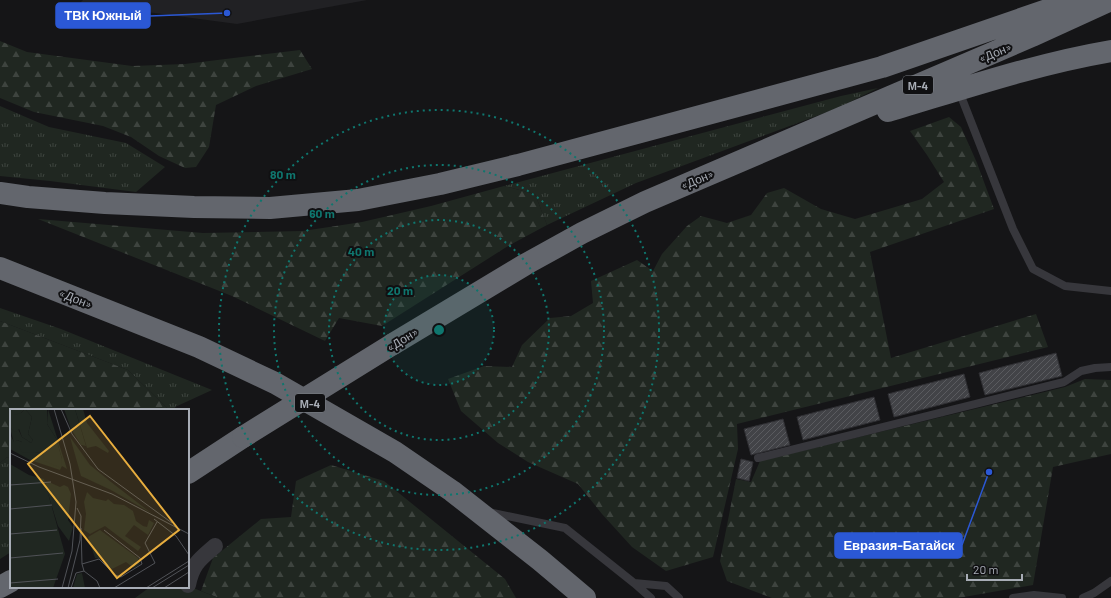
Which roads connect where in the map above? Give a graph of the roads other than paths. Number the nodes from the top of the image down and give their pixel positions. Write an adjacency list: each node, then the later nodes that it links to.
1 (1076, 0): 6 (highway)
2 (1111, 0): 5 (highway, «Дон» / М-4)
3 (1111, 51): 4 (highway)
4 (958, 90): 5 (highway); 8 (lane)
5 (724, 168): 11 (highway, «Дон» / М-4, bridge)
6 (0, 193)
7 (0, 268): 12 (highway, «Дон» / М-4)
8 (1111, 291)
9 (1111, 367): 10 (lane)
10 (758, 458)
11 (189, 472)
12 (476, 509): 17 (lane); 21 (highway, «Дон» / М-4)
13 (215, 546): 15 (street)
14 (1111, 580): 26 (lane)
15 (189, 581)
16 (10, 582): 18 (highway)
17 (634, 583): 22 (lane); 23 (lane)
18 (0, 587)
19 (188, 588): 20 (street)
20 (185, 598)
21 (585, 598)
22 (651, 598)
23 (679, 598)
24 (1013, 598): 25 (lane)
25 (1062, 598)
26 (1083, 598)

